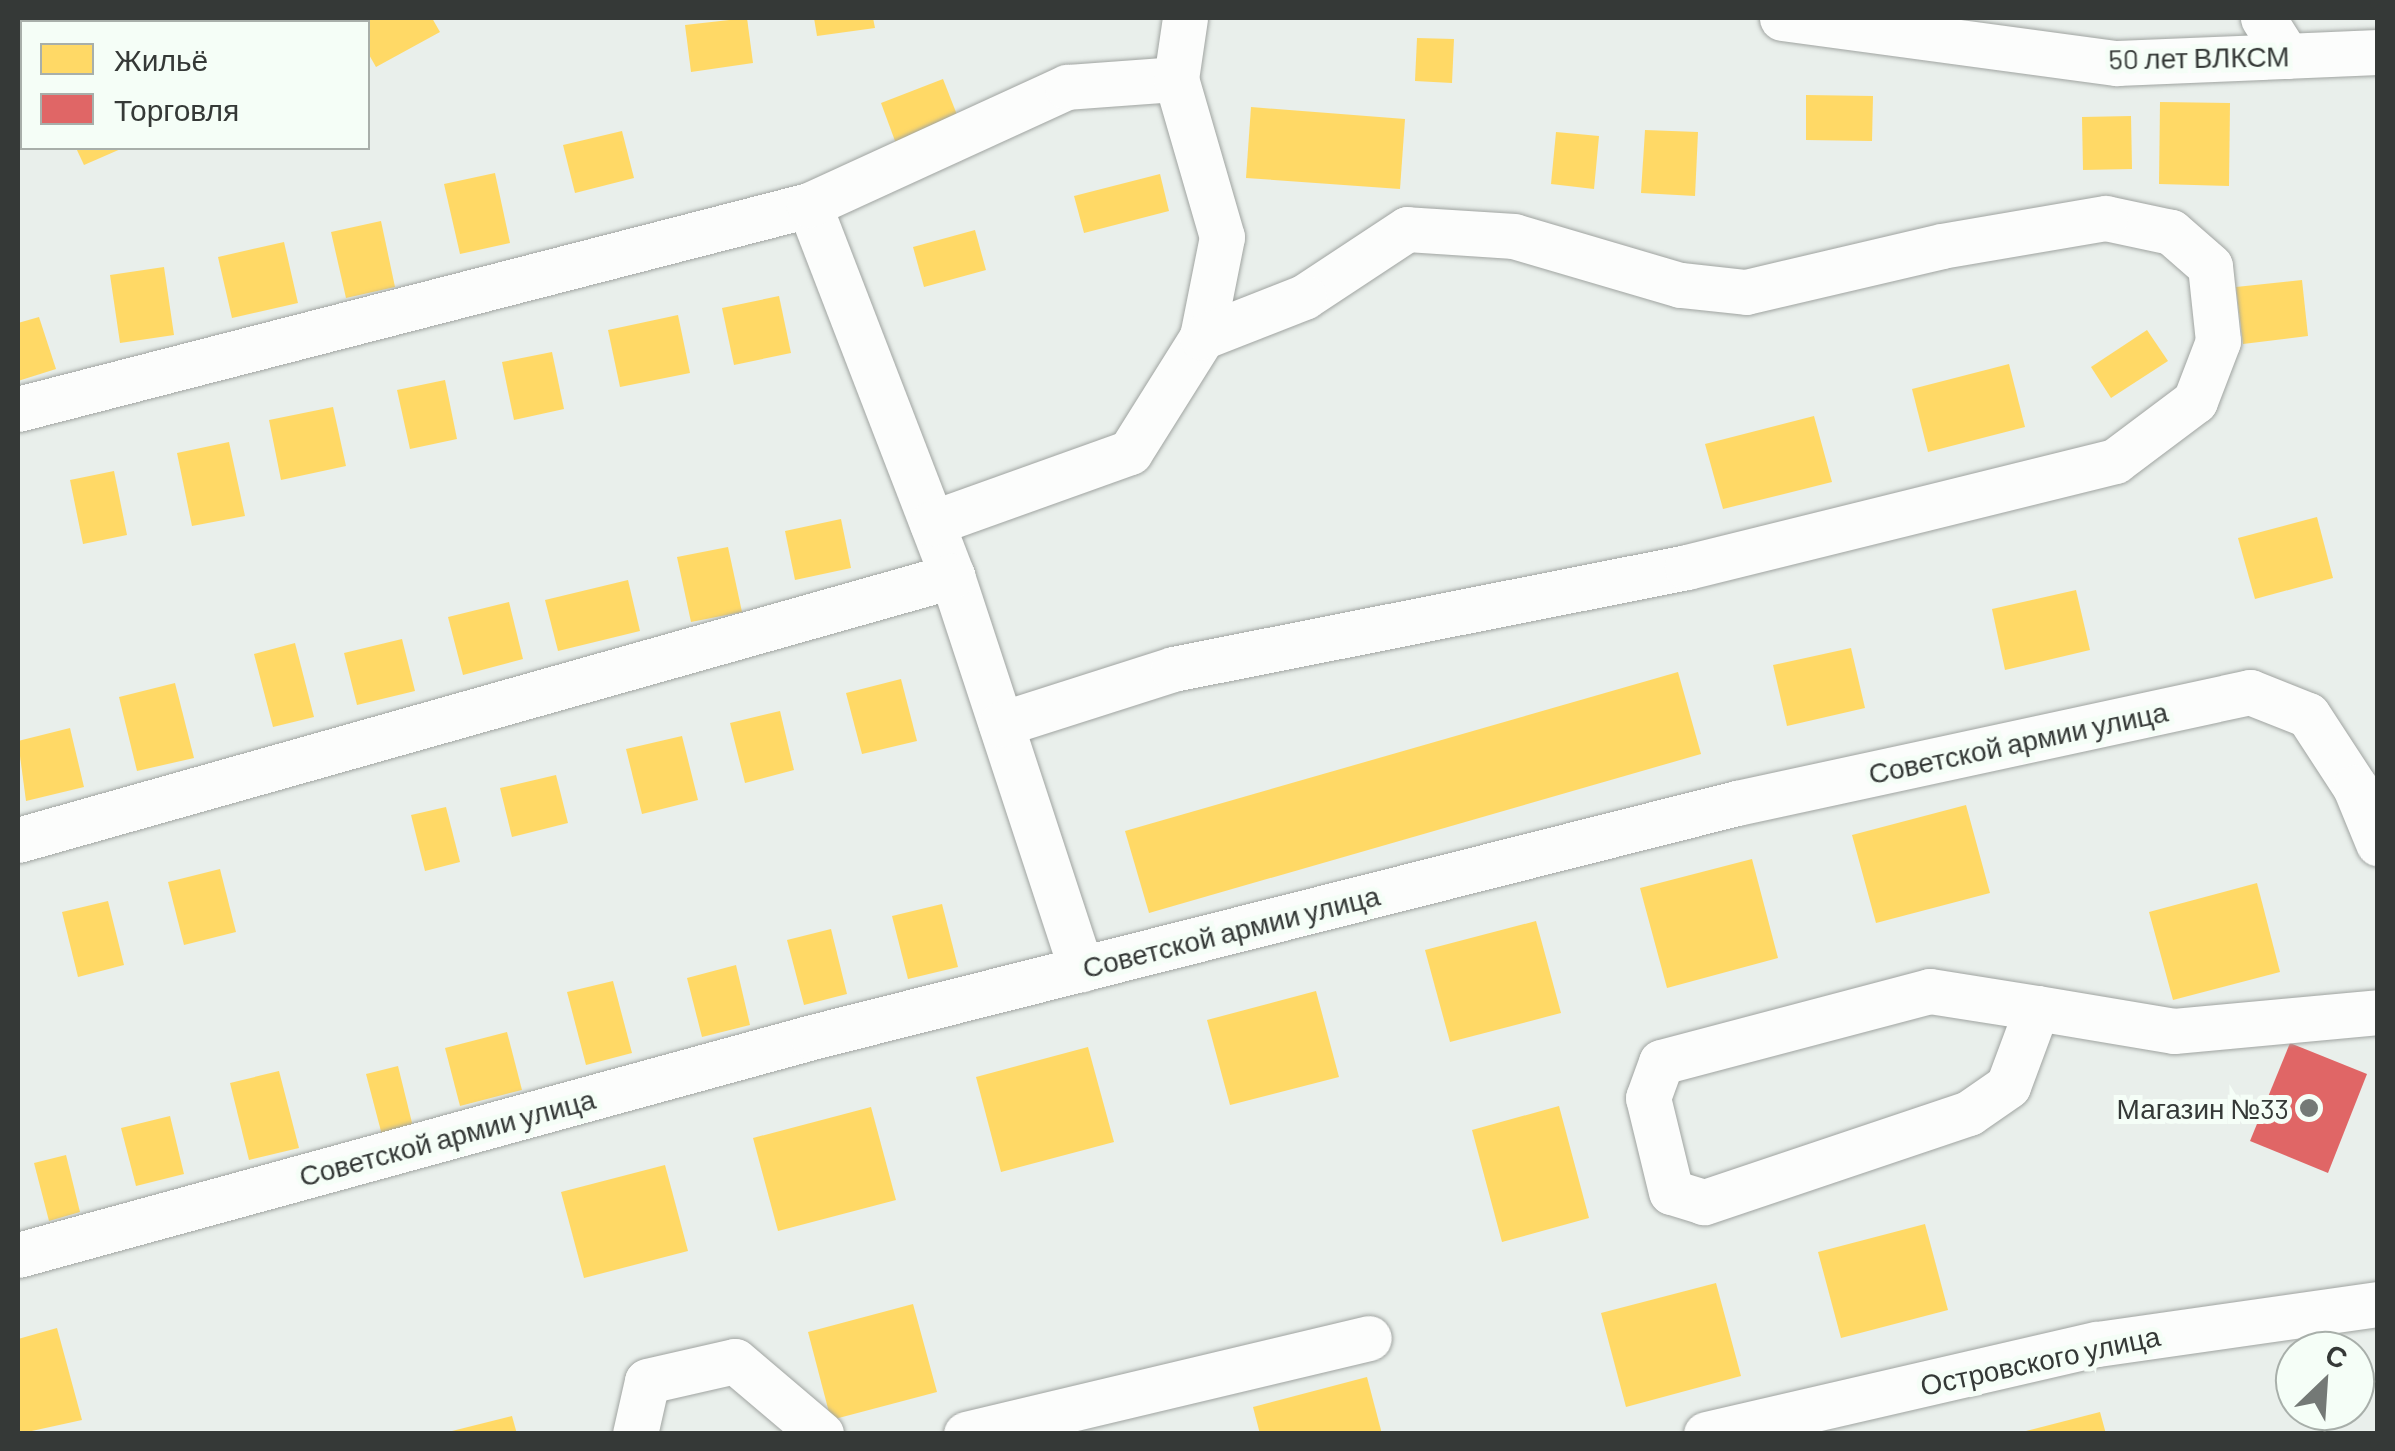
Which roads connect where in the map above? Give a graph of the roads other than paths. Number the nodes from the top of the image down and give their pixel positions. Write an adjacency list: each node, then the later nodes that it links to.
1 (1184, 18): 6 (street)
2 (1782, 18): 5 (street, 50 лет ВЛКСМ)
3 (2263, 18): 5 (street)
4 (2378, 52): 5 (street, 50 лет ВЛКСМ)
5 (2288, 56)
6 (1176, 79): 7 (street); 8 (street)
7 (809, 205): 9 (street); 10 (street)
8 (1202, 336): 10 (street); 12 (street)
9 (18, 409)
10 (932, 523): 11 (street)
11 (952, 576): 12 (street); 13 (street)
12 (1001, 724): 15 (street)
13 (18, 840)
14 (2378, 843): 15 (street, Советской армии улица)
15 (1082, 969): 18 (street, Советской армии улица)
16 (2037, 1008): 16 (street); 17 (street)
17 (2378, 1012)
18 (18, 1255)
19 (2378, 1304): 24 (street, Островского улица)
20 (1369, 1338): 23 (street)
21 (635, 1434): 22 (street)
22 (821, 1434)
23 (966, 1434)
24 (1706, 1434)

